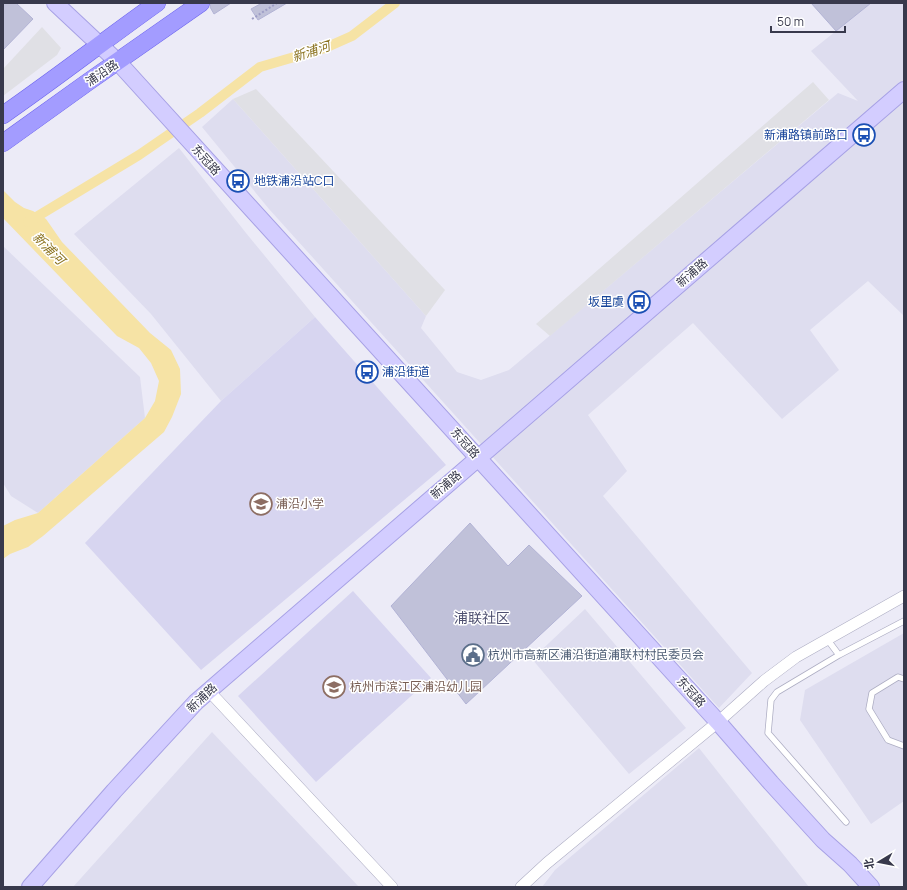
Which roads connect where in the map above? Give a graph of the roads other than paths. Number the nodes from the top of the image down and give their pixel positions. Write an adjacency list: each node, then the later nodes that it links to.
1 (55, 3): 4 (main road, 东冠路)
2 (157, 3): 4 (main road)
3 (201, 3): 5 (main road, 浦沿路)
4 (99, 45): 5 (main road, 东冠路); 7 (main road)
5 (118, 62): 8 (main road, 浦沿路); 9 (main road, 东冠路)
6 (904, 90): 9 (main road, 新浦路)
7 (3, 115)
8 (3, 143)
9 (478, 457): 15 (main road, 新浦路); 16 (main road, 东冠路)
10 (904, 596): 12 (street)
11 (904, 621): 13 (lane)
12 (827, 639): 13 (lane); 16 (street)
13 (839, 655): 18 (lane)
14 (904, 679): 17 (lane)
15 (209, 691): 19 (main road, 新浦路); 20 (street)
16 (718, 722): 21 (street); 22 (main road, 东冠路)
17 (904, 746)
18 (846, 822)
19 (30, 887)
20 (392, 887)
21 (521, 887)
22 (871, 887)

